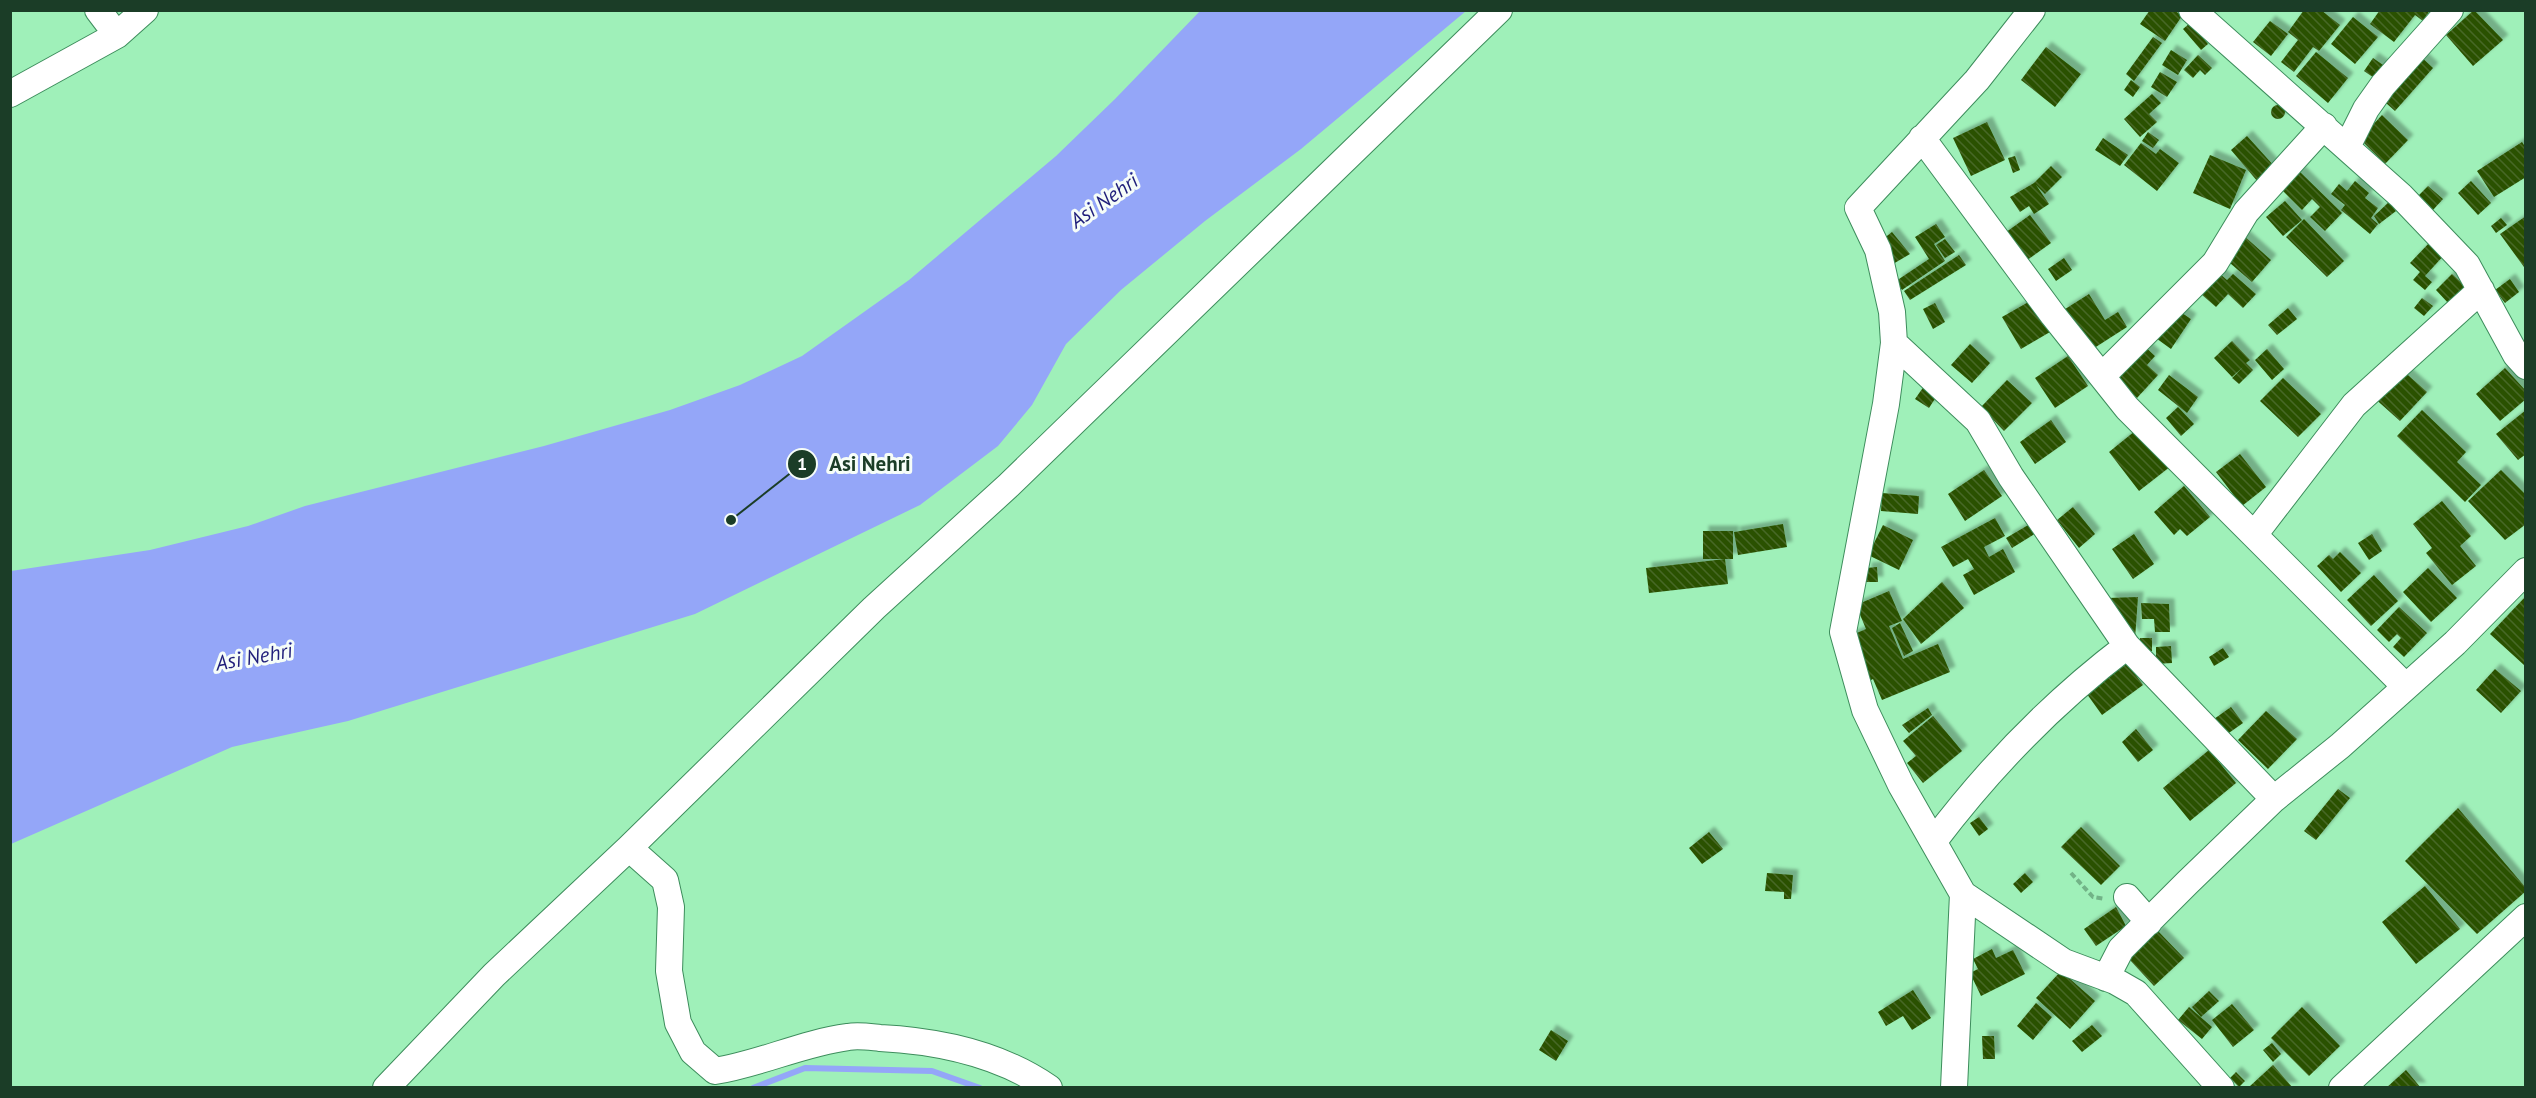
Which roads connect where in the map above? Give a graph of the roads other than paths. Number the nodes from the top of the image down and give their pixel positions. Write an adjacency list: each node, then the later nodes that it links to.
1 (98, 10): 7 (street)
2 (145, 10): 7 (street)
3 (1499, 10): 22 (street)
4 (2032, 10): 10 (street)
5 (2192, 10): 9 (street)
6 (2450, 10): 11 (street)
7 (117, 35): 8 (street)
8 (10, 94)
9 (2324, 126): 11 (street); 15 (street)
10 (1922, 138): 13 (street); 15 (street)
11 (2348, 147): 12 (street)
12 (2481, 290): 14 (street); 16 (street)
13 (1894, 342): 18 (street); 21 (street)
14 (2526, 366)
15 (2102, 376): 16 (street)
16 (2255, 535): 19 (street)
17 (2526, 571): 19 (street)
18 (2127, 646): 20 (street); 21 (street)
19 (2405, 686): 20 (street)
20 (2274, 799): 26 (street)
21 (1934, 841): 23 (street)
22 (629, 848): 28 (street); 29 (street)
23 (1963, 894): 27 (street); 30 (street)
24 (2127, 897): 26 (street)
25 (2526, 917): 32 (street)
26 (2148, 922): 27 (street)
27 (2106, 978): 31 (street)
28 (386, 1088)
29 (1049, 1088)
30 (1954, 1088)
31 (2221, 1088)
32 (2342, 1088)

